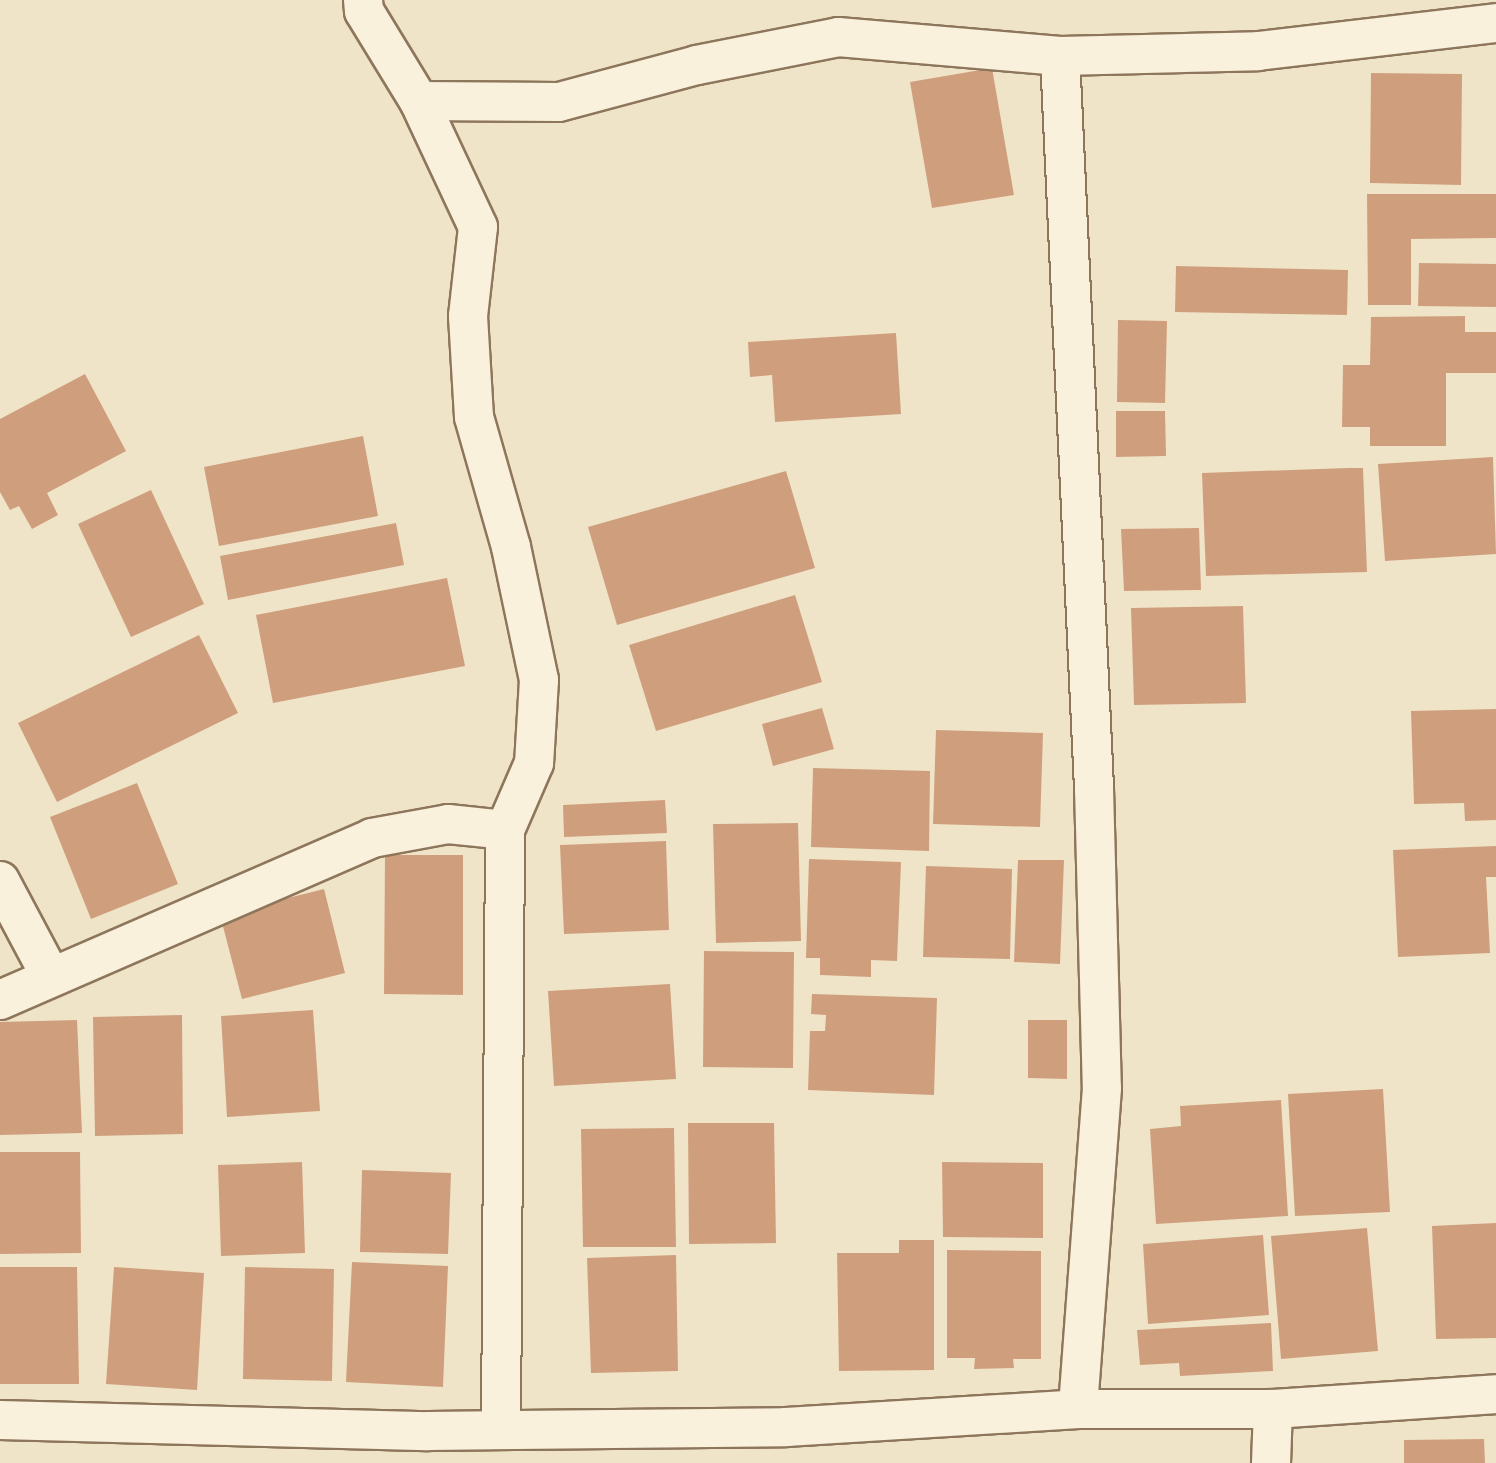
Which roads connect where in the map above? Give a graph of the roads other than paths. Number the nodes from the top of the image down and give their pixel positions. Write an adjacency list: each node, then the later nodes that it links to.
1 (363, 0): 4 (street)
2 (1496, 23): 3 (street)
3 (1060, 56): 4 (street); 10 (street)
4 (419, 101): 5 (street)
5 (505, 830): 7 (street); 13 (street)
6 (0, 881): 7 (street)
7 (51, 977): 8 (street)
8 (0, 1000)
9 (1496, 1394): 11 (street)
10 (1078, 1409): 11 (street); 13 (street)
11 (1273, 1409): 15 (street)
12 (0, 1420): 14 (street)
13 (501, 1430): 14 (street)
14 (428, 1447)
15 (1271, 1463)

